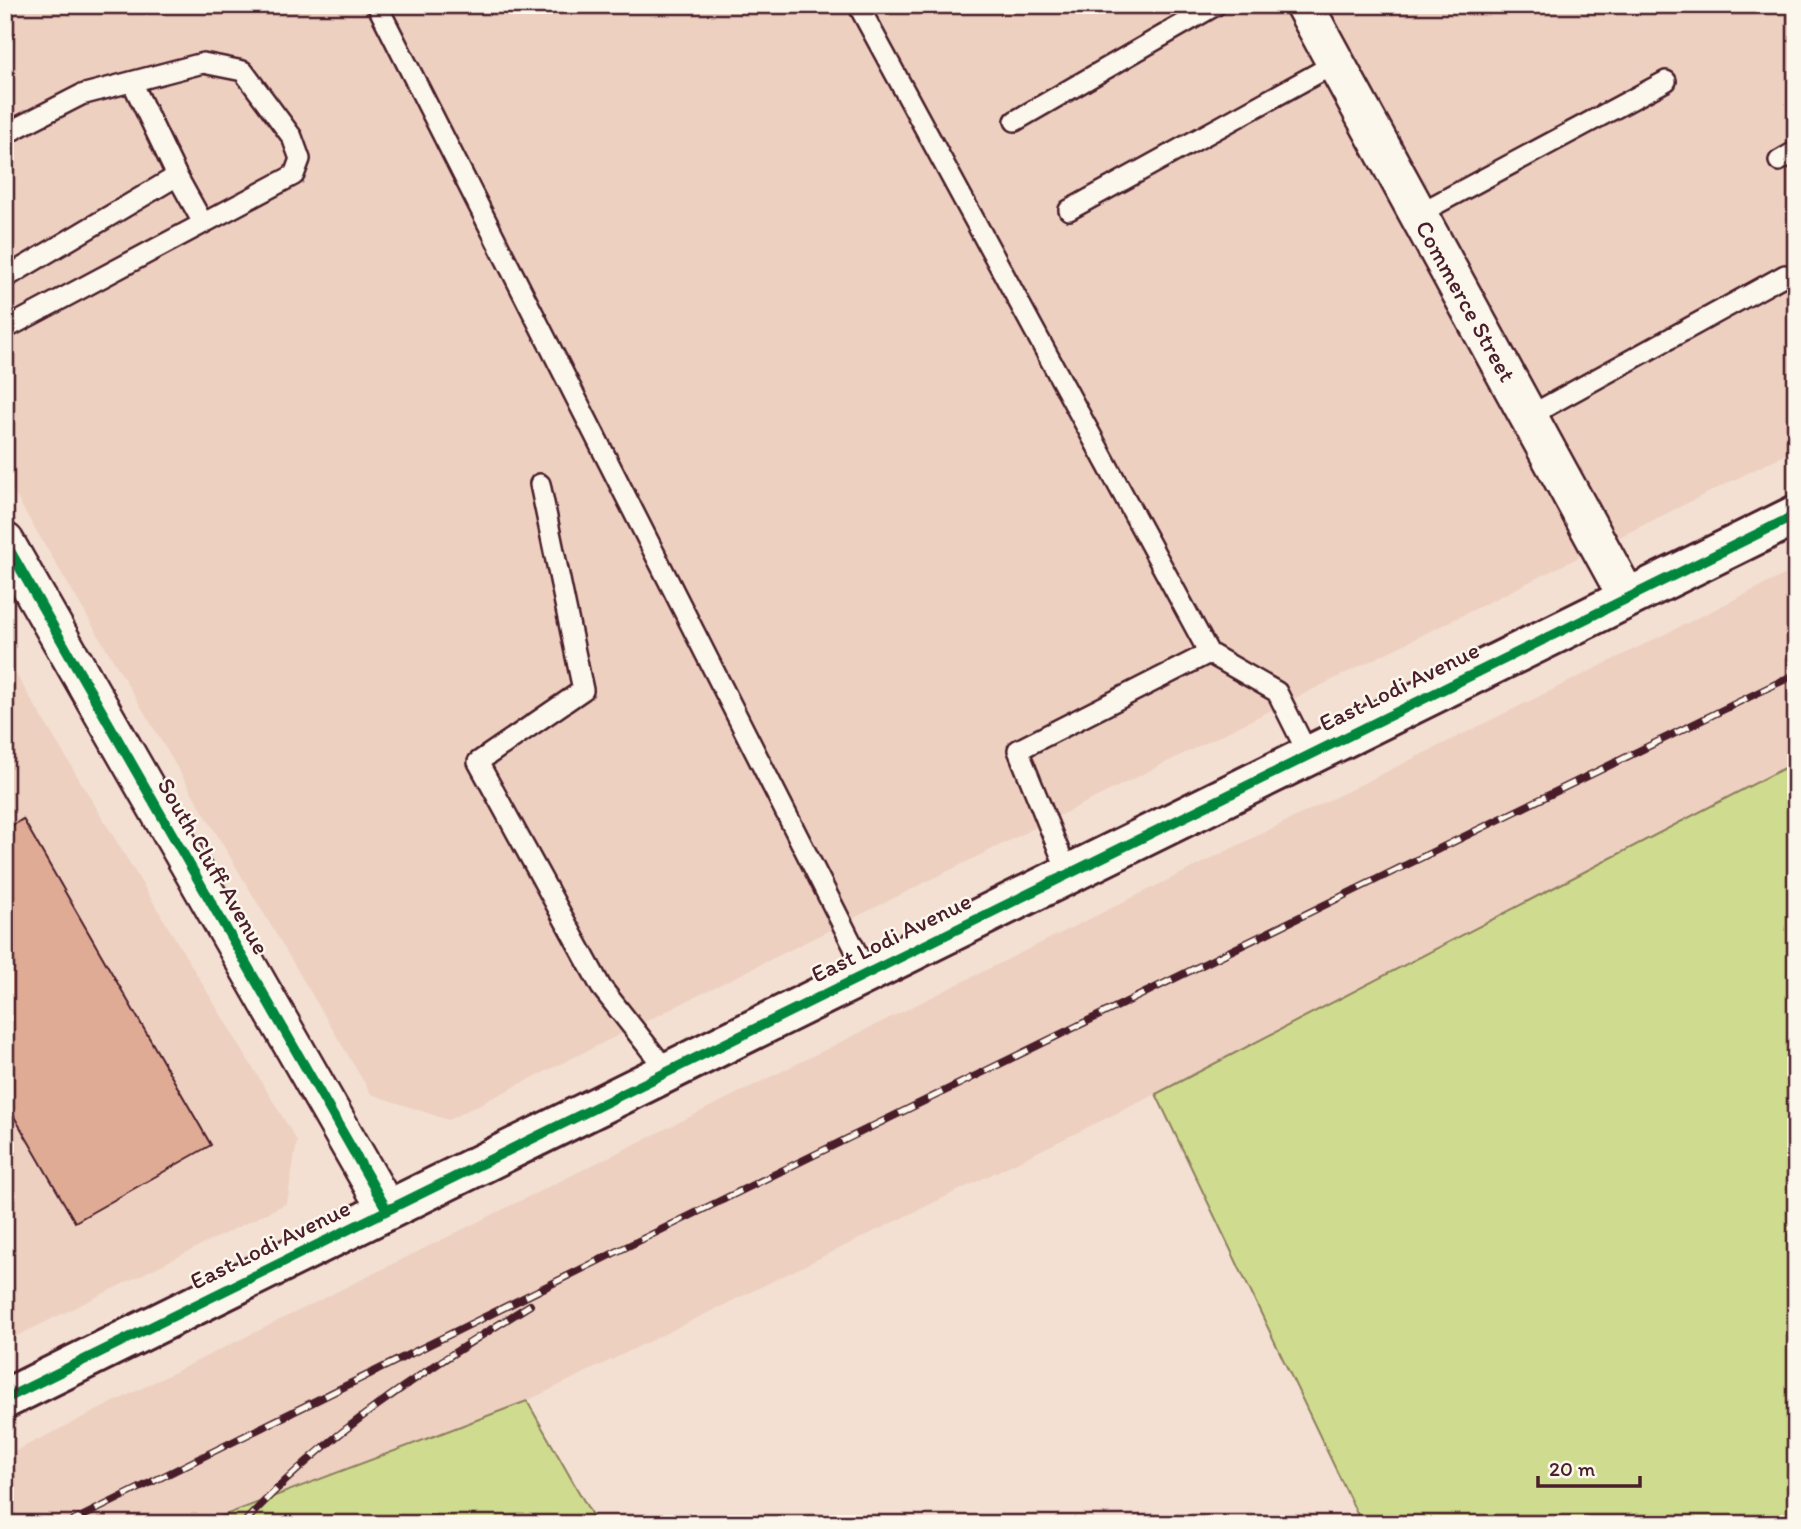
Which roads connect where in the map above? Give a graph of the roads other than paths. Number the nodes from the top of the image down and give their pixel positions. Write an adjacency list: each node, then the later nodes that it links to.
1 (377, 5): 25 (lane)
2 (858, 5): 22 (lane)
3 (1216, 5): 8 (lane)
4 (1304, 5): 5 (street, Commerce Street)
5 (1336, 63): 11 (lane); 12 (street, Commerce Street)
6 (1666, 81): 12 (lane)
7 (132, 82): 9 (lane); 10 (lane); 13 (lane)
8 (1015, 121)
9 (5, 134)
10 (177, 176): 13 (lane); 15 (lane)
11 (1069, 211)
12 (1418, 214): 17 (street, Commerce Street)
13 (203, 223): 16 (lane)
14 (1785, 275): 17 (lane)
15 (5, 278)
16 (5, 329)
17 (1529, 416): 21 (street, Commerce Street)
18 (540, 484): 26 (lane)
19 (1796, 515): 21 (street, East Lodi Avenue)
20 (5, 542): 27 (street, South Cluff Avenue)
21 (1627, 597): 23 (street, East Lodi Avenue)
22 (1209, 653): 23 (lane); 24 (lane)
23 (1308, 754): 24 (street, East Lodi Avenue)
24 (1068, 873): 25 (street, East Lodi Avenue)
25 (867, 973): 26 (street, East Lodi Avenue)
26 (667, 1072): 27 (street, East Lodi Avenue)
27 (387, 1210): 28 (street, East Lodi Avenue)
28 (5, 1399)

